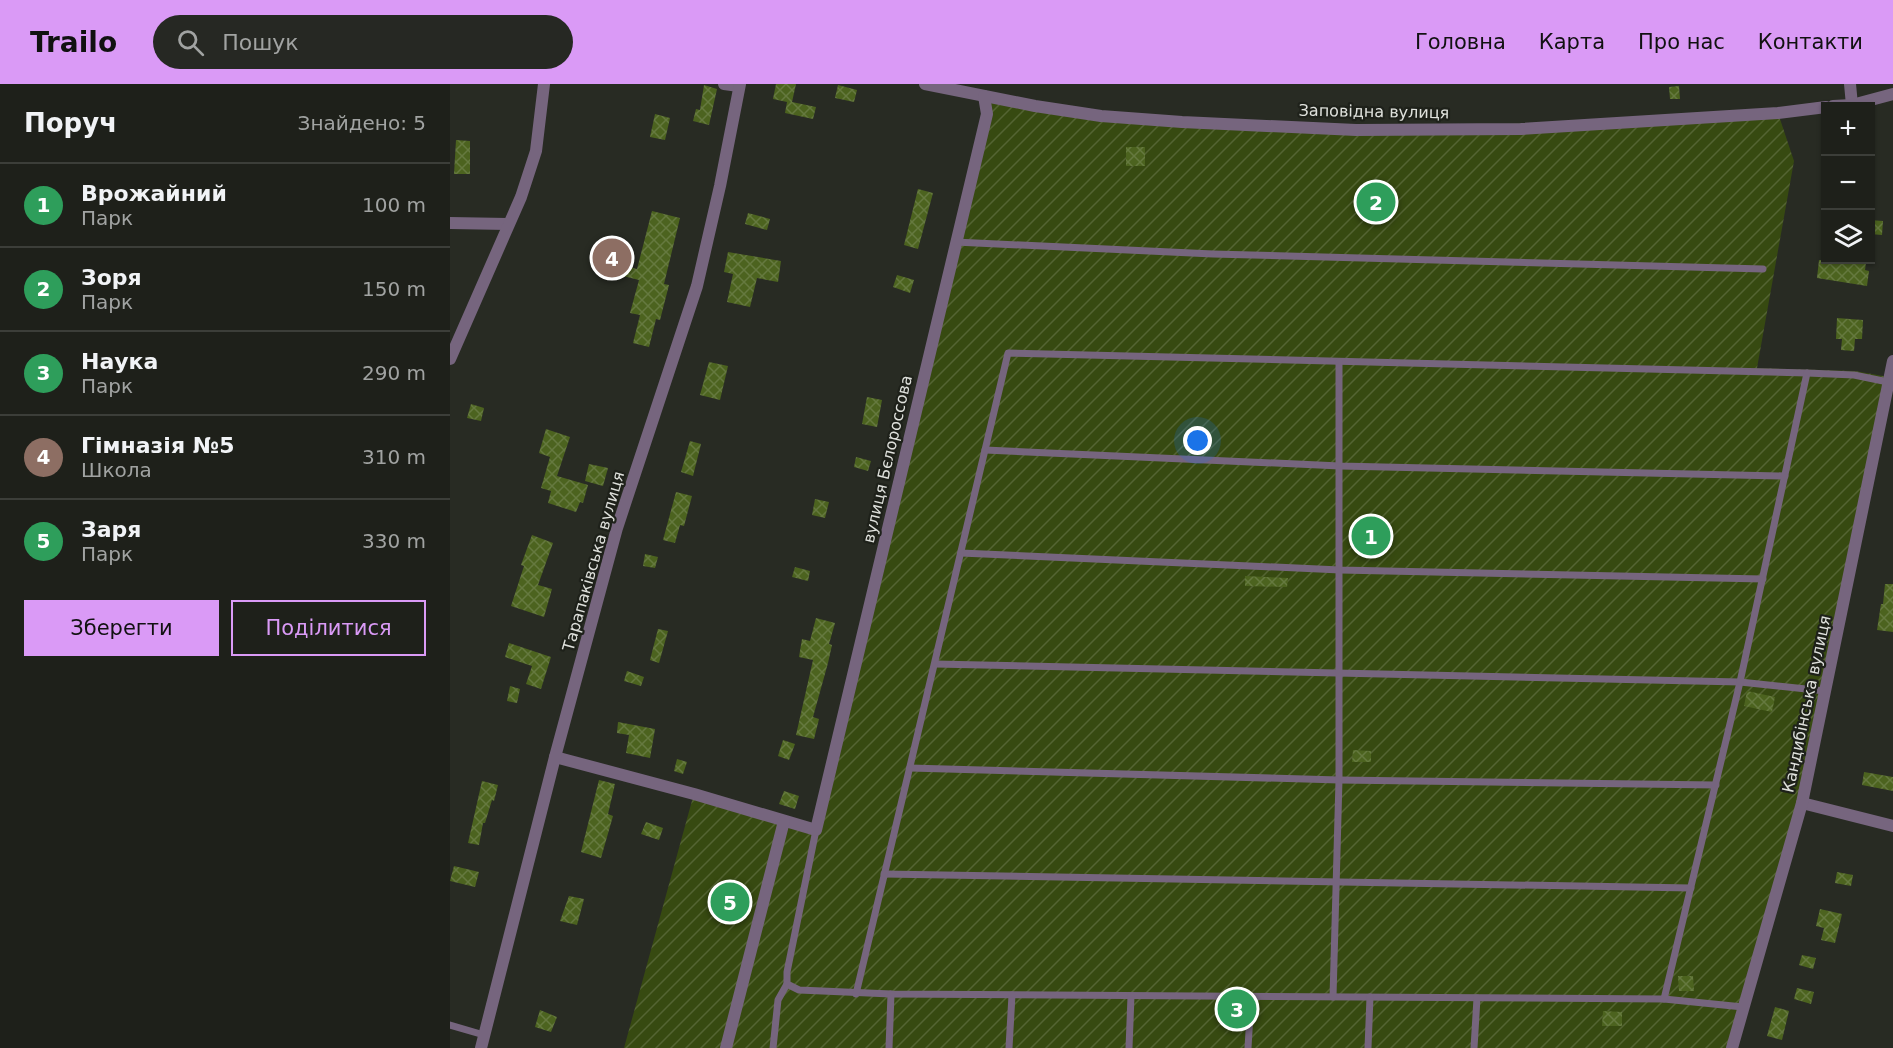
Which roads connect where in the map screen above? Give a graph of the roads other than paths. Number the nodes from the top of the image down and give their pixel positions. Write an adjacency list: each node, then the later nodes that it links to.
1 (544, 84): 12 (street)
2 (724, 84): 5 (street)
3 (925, 84): 7 (street, Заповідна вулиця)
4 (1850, 84): 8 (street)
5 (740, 85): 30 (street, Тарапаківська вулиця)
6 (1893, 94): 9 (street)
7 (984, 96): 10 (street, Заповідна вулиця); 13 (street, вулиця Бєлороссова)
8 (1852, 102)
9 (1863, 102)
10 (1821, 108)
11 (450, 223): 12 (street)
12 (508, 224): 15 (street)
13 (955, 242): 14 (lane); 37 (street, вулиця Бєлороссова)
14 (1763, 269)
15 (450, 359)
16 (1893, 361): 19 (street, Кандибінська вулиця)
17 (1339, 362): 18 (lane); 20 (lane); 21 (lane)
18 (1807, 373): 19 (lane); 22 (lane)
19 (1888, 382): 29 (street, Кандибінська вулиця)
20 (985, 450): 21 (lane); 23 (lane)
21 (1340, 466): 22 (lane); 24 (lane)
22 (1785, 476): 25 (lane)
23 (961, 553): 24 (lane); 26 (lane)
24 (1340, 570): 25 (lane); 27 (lane)
25 (1763, 579): 28 (lane)
26 (934, 664): 27 (lane); 31 (lane)
27 (1337, 674): 28 (lane); 32 (lane)
28 (1740, 682): 29 (lane); 33 (lane)
29 (1825, 691): 34 (street, Кандибінська вулиця)
30 (555, 758): 35 (street); 53 (street, Тарапаківська вулиця)
31 (910, 768): 32 (lane); 38 (lane)
32 (1339, 780): 33 (lane); 39 (lane)
33 (1716, 785): 40 (lane)
34 (1802, 803): 36 (street); 51 (street, Кандибінська вулиця)
35 (784, 821): 37 (street); 55 (street)
36 (1893, 826)
37 (816, 830): 41 (lane)
38 (884, 874): 39 (lane); 42 (lane)
39 (1337, 882): 40 (lane); 47 (lane)
40 (1691, 888): 50 (lane)
41 (787, 984): 42 (lane); 56 (lane)
42 (856, 994): 43 (lane)
43 (891, 994): 44 (lane); 57 (lane)
44 (1012, 995): 45 (lane); 58 (lane)
45 (1131, 996): 46 (lane); 59 (lane)
46 (1251, 997): 47 (lane); 60 (lane)
47 (1334, 997): 48 (lane)
48 (1370, 997): 49 (lane); 61 (lane)
49 (1477, 998): 50 (lane); 62 (lane)
50 (1664, 999): 51 (lane)
51 (1743, 1006): 63 (street, Кандибінська вулиця)
52 (450, 1025): 53 (lane)
53 (484, 1035): 54 (street, Тарапаківська вулиця)
54 (481, 1048)
55 (726, 1048)
56 (773, 1048)
57 (889, 1048)
58 (1009, 1048)
59 (1129, 1048)
60 (1248, 1048)
61 (1368, 1048)
62 (1474, 1048)
63 (1732, 1048)

